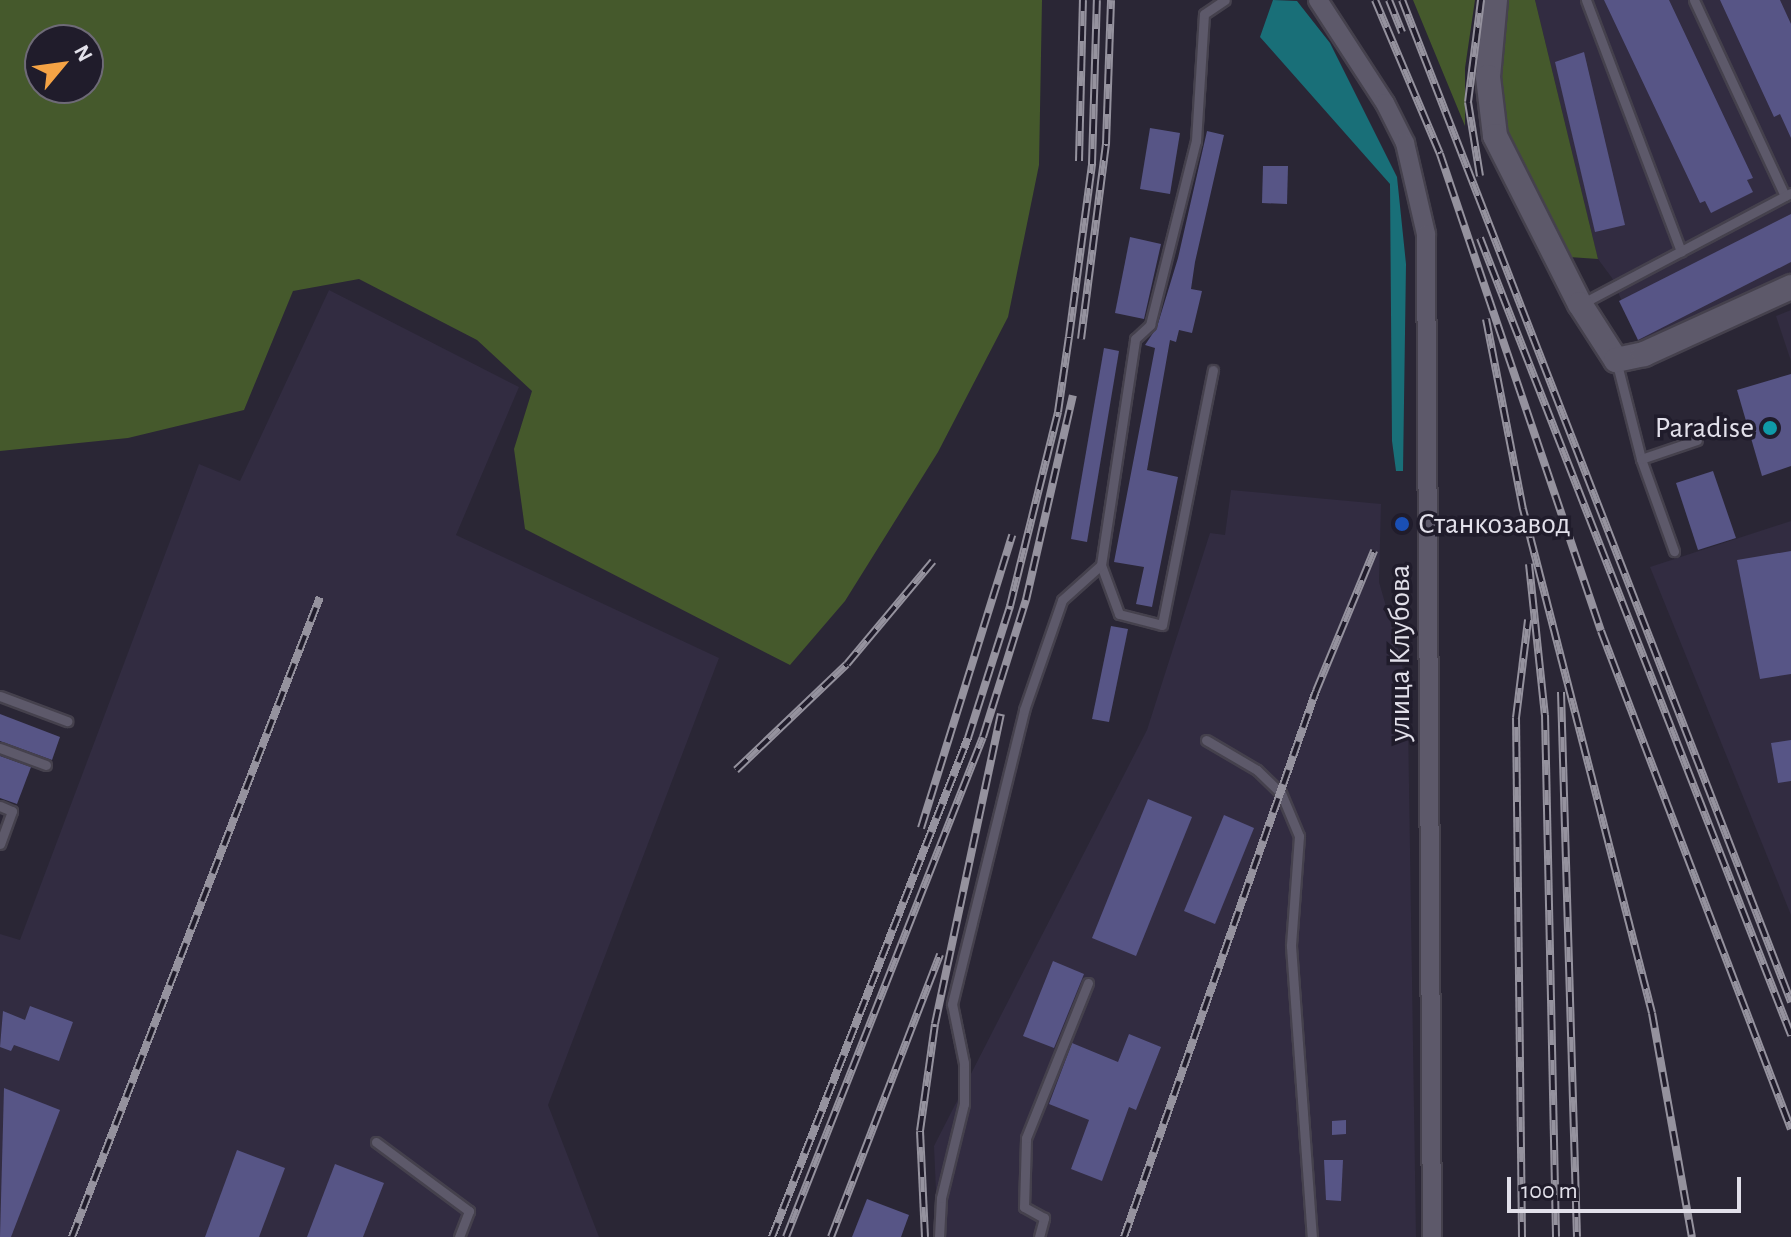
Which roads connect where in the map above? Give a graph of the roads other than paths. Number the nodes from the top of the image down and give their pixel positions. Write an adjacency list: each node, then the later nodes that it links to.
1 (1225, 0): 15 (lane)
2 (1318, 0): 29 (street, улица Клубова)
3 (1495, 0): 9 (main road)
4 (1586, 0): 7 (lane)
5 (1694, 0): 6 (lane)
6 (1788, 195): 7 (lane)
7 (1681, 252): 9 (lane)
8 (1791, 287): 10 (main road)
9 (1580, 304): 10 (main road)
10 (1616, 360): 13 (lane)
11 (1213, 370): 15 (lane)
12 (1697, 440): 13 (lane)
13 (1641, 459): 14 (lane)
14 (1674, 551)
15 (1101, 565): 26 (lane)
16 (0, 696): 17 (lane)
17 (67, 721)
18 (1206, 740): 28 (lane)
19 (0, 748): 20 (lane)
20 (46, 765)
21 (0, 806): 22 (lane)
22 (0, 844)
23 (1088, 983): 27 (lane)
24 (376, 1142): 25 (lane)
25 (459, 1237)
26 (939, 1237)
27 (1039, 1237)
28 (1312, 1237)
29 (1432, 1237)

